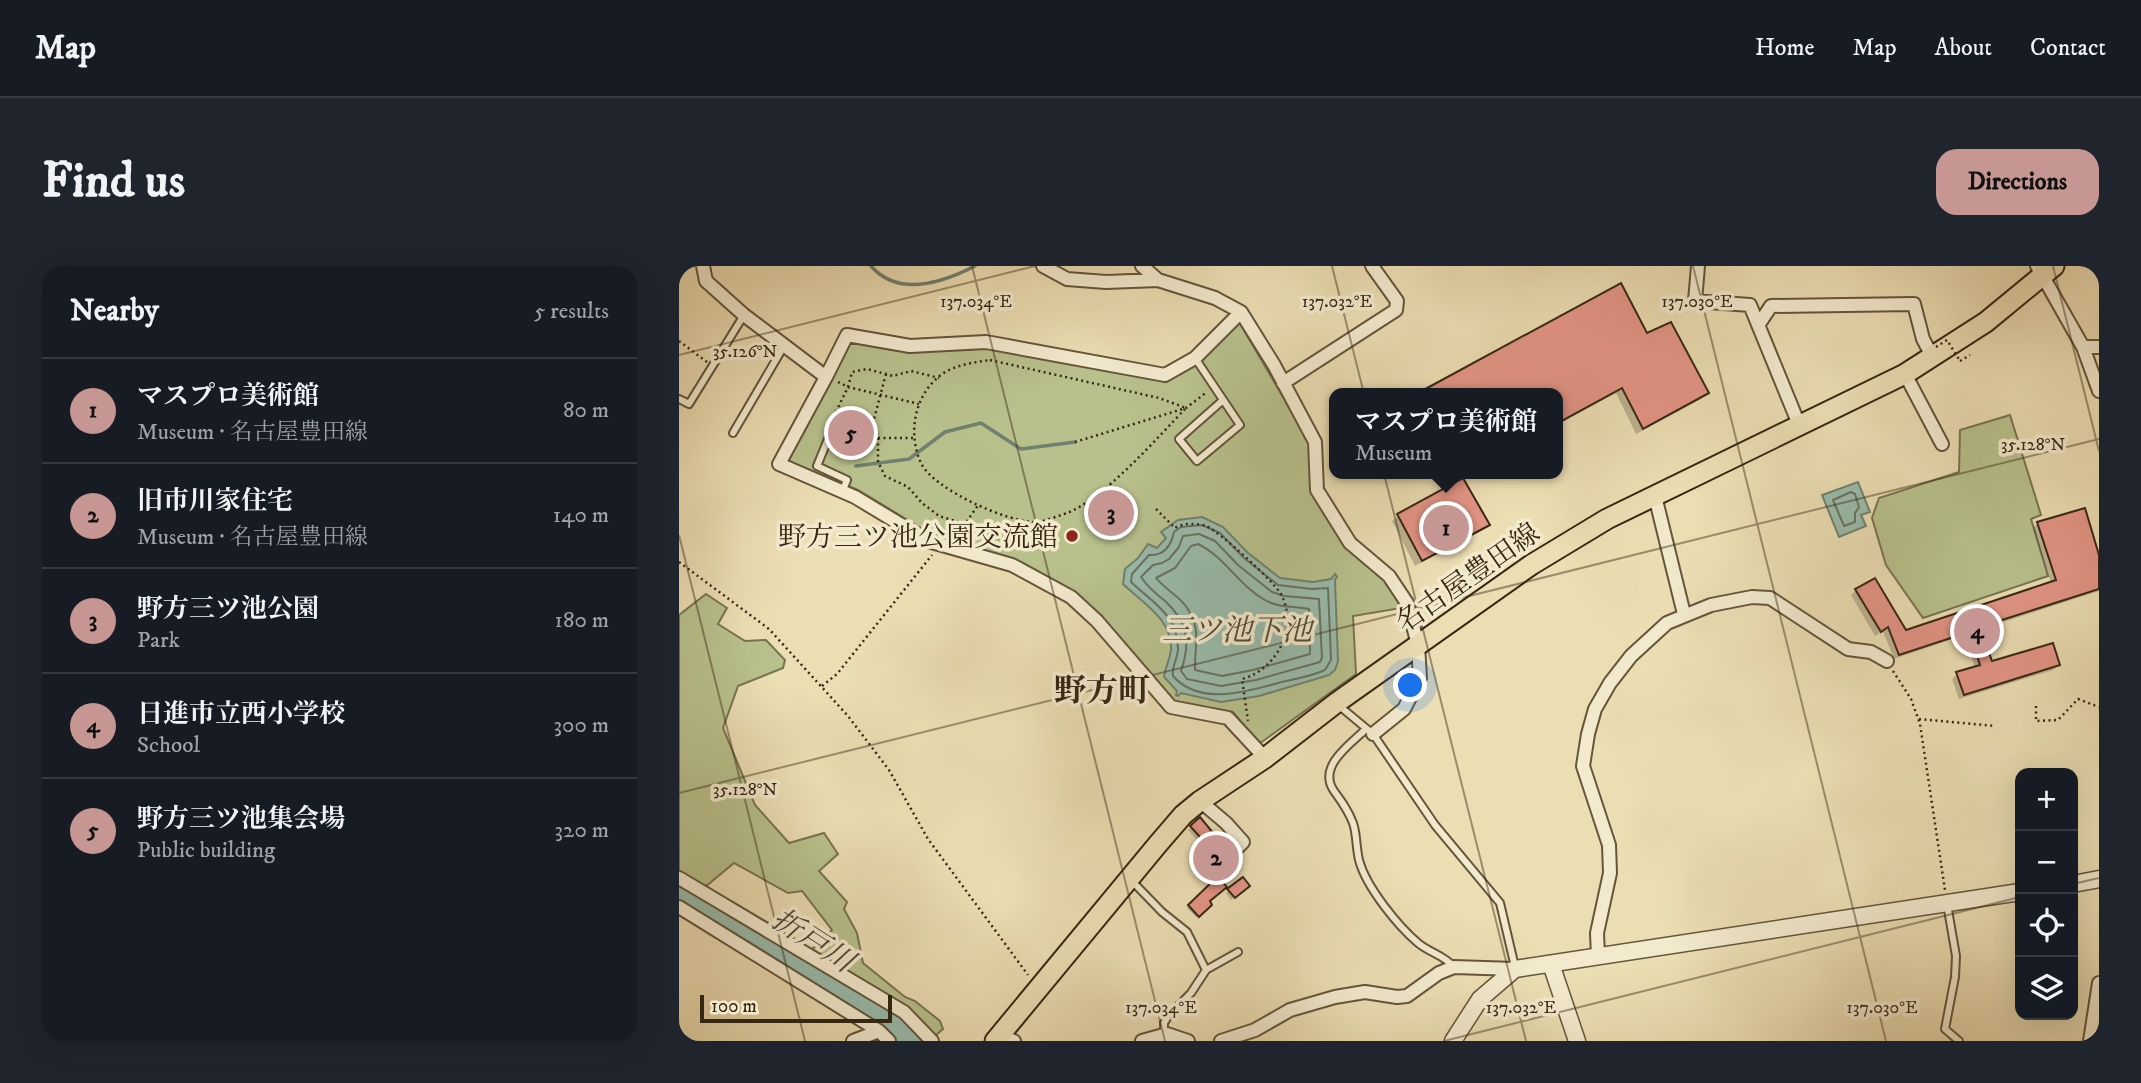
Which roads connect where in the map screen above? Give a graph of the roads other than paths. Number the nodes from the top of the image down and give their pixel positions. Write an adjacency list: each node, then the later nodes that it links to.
1 (703, 266): 9 (street)
2 (1043, 266): 7 (street)
3 (1142, 266): 7 (street)
4 (1372, 266): 18 (street)
5 (1698, 266): 10 (street)
6 (2045, 269): 13 (street); 14 (main road, 名古屋豊田線)
7 (1159, 281): 8 (street)
8 (1241, 312): 15 (street); 18 (street)
9 (744, 315): 11 (street); 20 (lane)
10 (1759, 324): 14 (street); 23 (street)
11 (784, 346): 17 (street); 24 (lane)
12 (2099, 346): 13 (street)
13 (2083, 347): 19 (street)
14 (1934, 352): 16 (main road, 名古屋豊田線)
15 (1195, 358): 17 (street); 21 (lane)
16 (1905, 374): 23 (main road, 名古屋豊田線); 25 (street)
17 (826, 377): 26 (street)
18 (1283, 383): 29 (street)
19 (2099, 391)
20 (679, 399)
21 (1222, 401): 21 (lane)
22 (835, 418): 26 (lane)
23 (1800, 427): 27 (main road, 名古屋豊田線)
24 (733, 433)
25 (1942, 444)
26 (842, 492): 33 (street)
27 (1655, 496): 28 (street); 29 (main road, 名古屋豊田線)
28 (1684, 614): 30 (street); 44 (street)
29 (1417, 645): 31 (main road, 名古屋豊田線); 32 (street)
30 (1887, 661)
31 (1336, 703): 32 (lane); 33 (main road, 名古屋豊田線)
32 (1369, 732): 46 (lane); 47 (lane)
33 (1265, 758): 34 (main road, 名古屋豊田線)
34 (1200, 801): 35 (street); 37 (main road, 名古屋豊田線)
35 (1236, 849)
36 (679, 878): 55 (street)
37 (1129, 878): 48 (lane); 52 (main road, 名古屋豊田線)
38 (2099, 879): 39 (street)
39 (2078, 883)
40 (2015, 893): 41 (street)
41 (1947, 904): 44 (street); 61 (lane)
42 (679, 907): 50 (street)
43 (1238, 952): 48 (lane)
44 (1598, 957): 45 (street)
45 (1551, 964): 47 (street); 60 (street)
46 (1454, 967): 47 (street); 58 (street)
47 (1515, 969): 59 (street)
48 (1206, 970): 51 (lane)
49 (2099, 982): 62 (street)
50 (879, 1031): 53 (street); 54 (street)
51 (1164, 1035): 56 (street); 57 (street)
52 (1003, 1039)
53 (853, 1041)
54 (889, 1041)
55 (932, 1041)
56 (1142, 1041)
57 (1188, 1041)
58 (1222, 1041)
59 (1453, 1041)
60 (1577, 1041)
61 (1959, 1041)
62 (2090, 1041)

